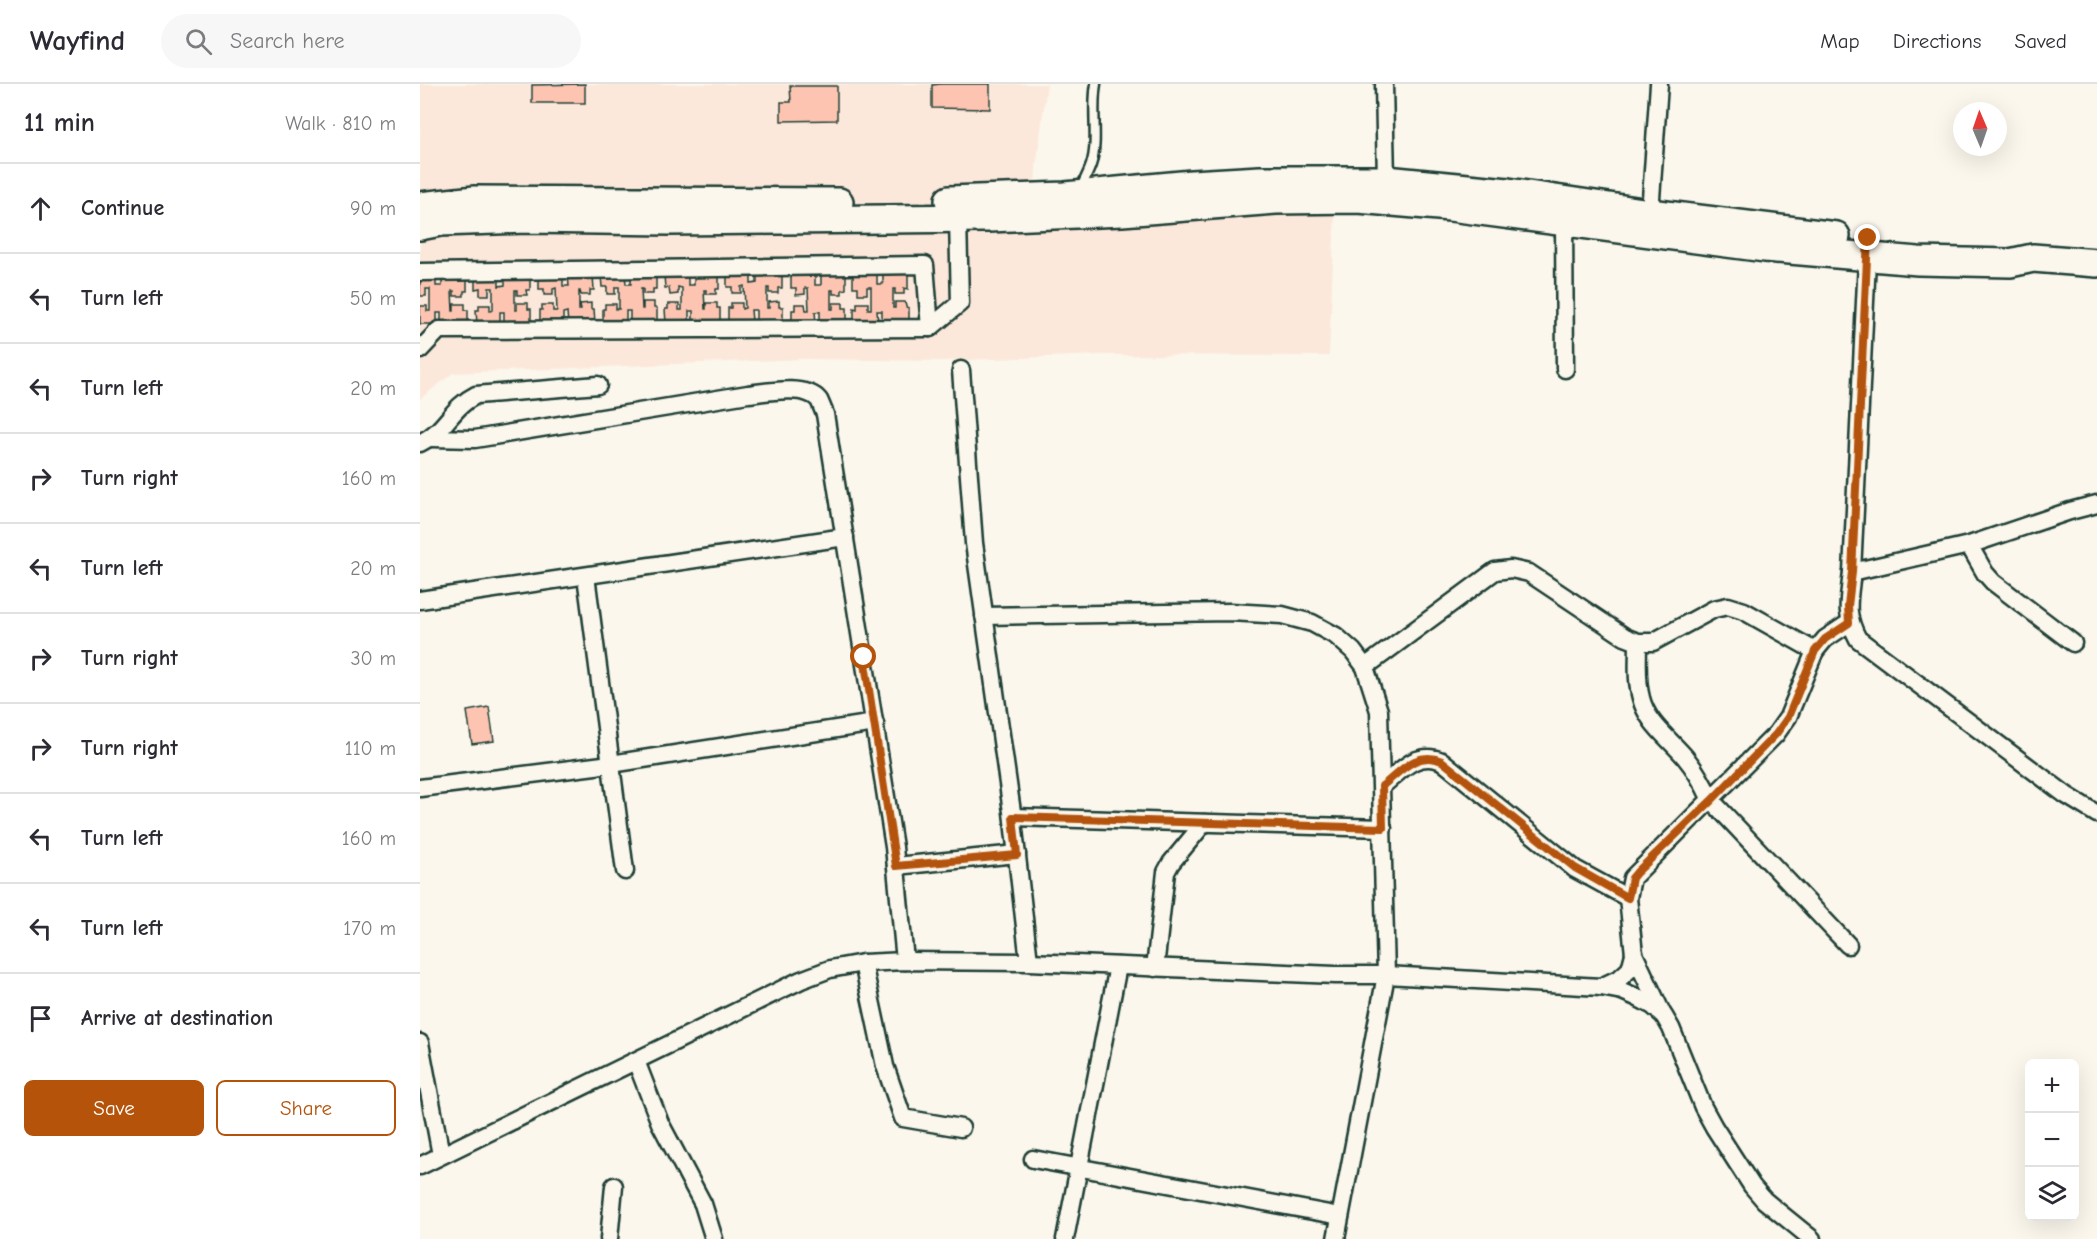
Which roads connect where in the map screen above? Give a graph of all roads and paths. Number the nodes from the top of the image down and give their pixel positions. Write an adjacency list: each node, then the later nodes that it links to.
1 (1096, 84): 5 (lane)
2 (1384, 84): 4 (street)
3 (1659, 84): 7 (street)
4 (1386, 180): 5 (highway); 7 (highway)
5 (1077, 195): 6 (highway)
6 (420, 206)
7 (1650, 213): 11 (highway)
8 (958, 219): 9 (highway); 10 (highway); 14 (street)
9 (1564, 222): 11 (highway); 16 (street)
10 (420, 226)
11 (1868, 248): 12 (highway); 23 (street)
12 (2097, 262)
13 (420, 272): 14 (street)
14 (930, 328): 15 (street)
15 (420, 350)
16 (1565, 369)
17 (961, 370): 26 (street)
18 (598, 385): 19 (street)
19 (426, 440): 21 (street)
20 (2097, 504): 22 (street)
21 (845, 537): 24 (street); 32 (street)
22 (1969, 545): 23 (street); 29 (street)
23 (1852, 572): 27 (street)
24 (586, 576): 25 (street); 33 (street)
25 (420, 600)
26 (984, 616): 31 (street); 38 (street)
27 (1849, 623): 30 (street); 37 (street)
28 (1638, 642): 30 (street); 31 (street); 36 (street)
29 (2073, 644)
30 (1815, 651): 36 (street)
31 (1365, 667): 34 (street)
32 (874, 723): 33 (street); 42 (street)
33 (611, 764): 35 (street); 43 (street)
34 (1382, 786): 40 (street); 44 (street)
35 (420, 788)
36 (1711, 801): 44 (street); 45 (street)
37 (2097, 814)
38 (1013, 817): 39 (street); 41 (street)
39 (1204, 823): 40 (street); 51 (street)
40 (1383, 828): 52 (street)
41 (1017, 855): 42 (street); 48 (street)
42 (896, 866): 47 (street)
43 (625, 871)
44 (1628, 898): 46 (street)
45 (1848, 945)
46 (1634, 954): 53 (street); 54 (street)
47 (905, 961): 48 (street); 49 (street)
48 (1029, 962): 50 (street)
49 (863, 963): 56 (street); 57 (street)
50 (1118, 966): 51 (street); 61 (street)
51 (1155, 968): 52 (street)
52 (1386, 975): 53 (street); 63 (street)
53 (1601, 987): 54 (street)
54 (1664, 1016): 68 (street)
55 (420, 1048): 58 (street)
56 (636, 1061): 58 (street); 65 (street)
57 (961, 1128)
58 (441, 1155): 60 (street)
59 (1033, 1159): 61 (street)
60 (420, 1166)
61 (1077, 1167): 63 (street); 66 (street)
62 (614, 1186): 64 (street)
63 (1340, 1216): 67 (street)
64 (609, 1239)
65 (714, 1239)
66 (1065, 1239)
67 (1336, 1239)
68 (1812, 1239)

